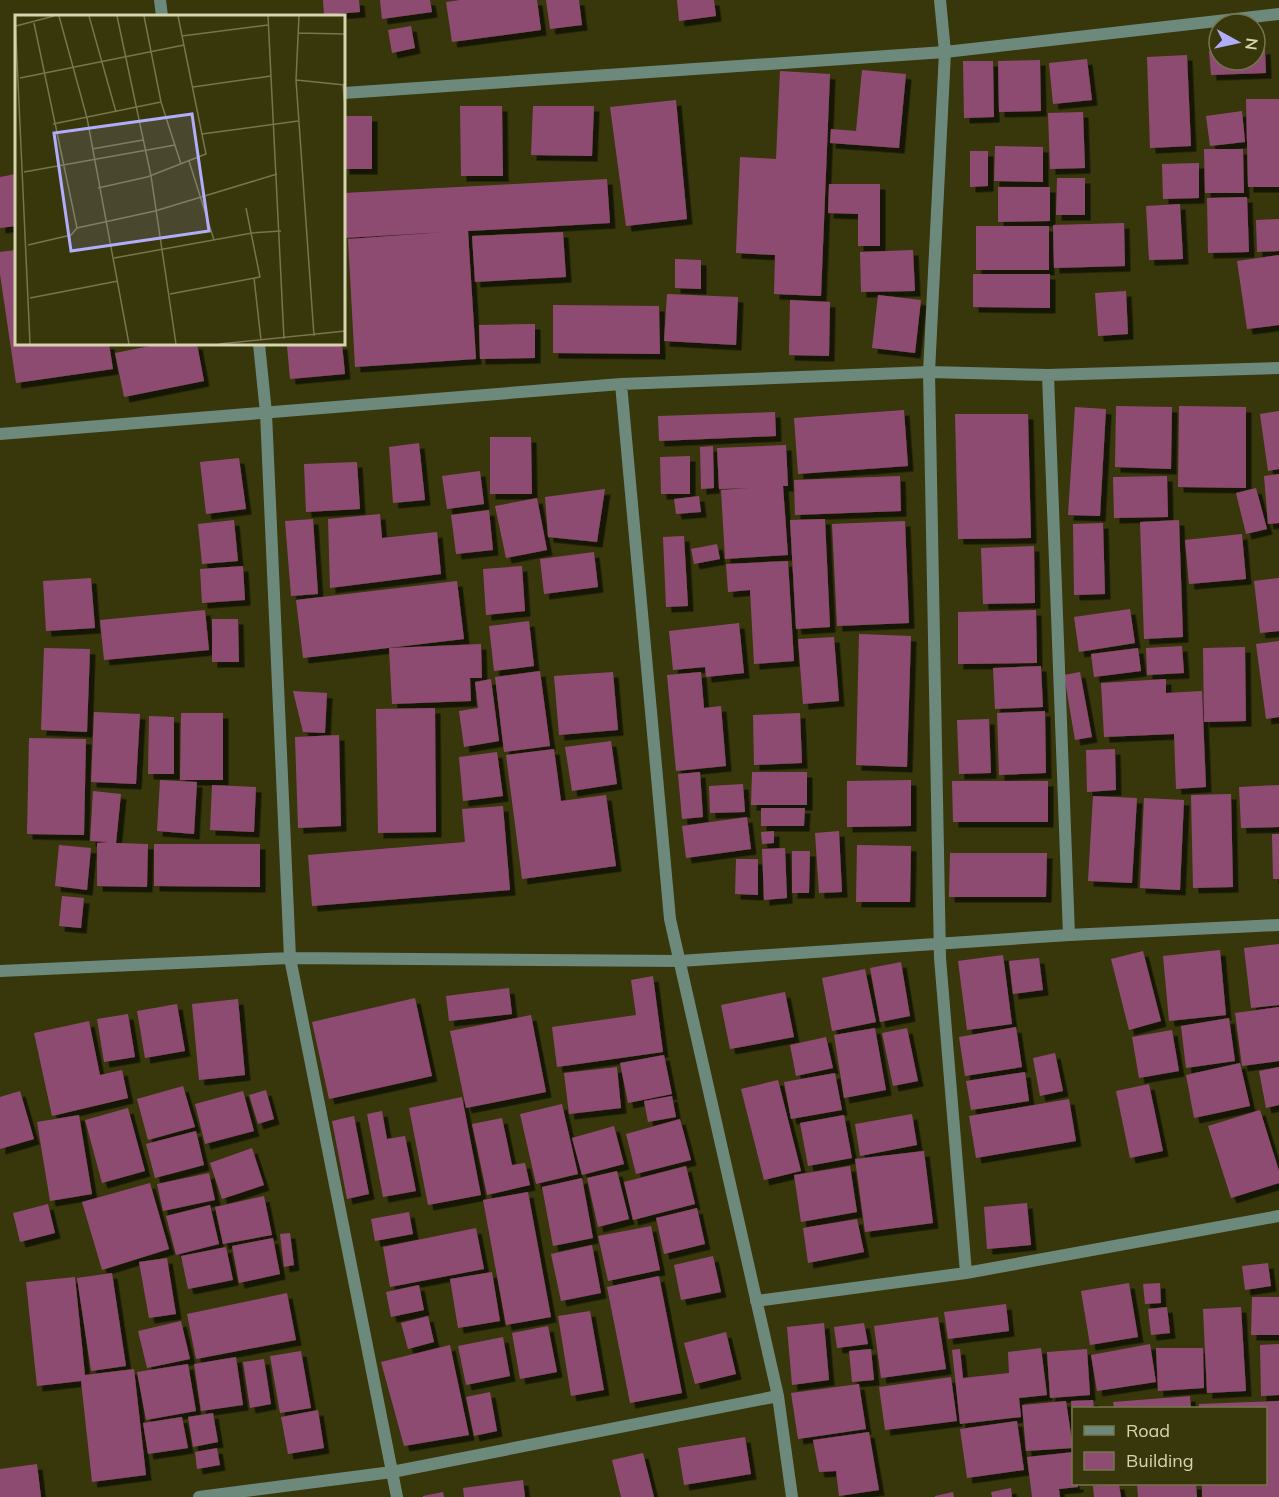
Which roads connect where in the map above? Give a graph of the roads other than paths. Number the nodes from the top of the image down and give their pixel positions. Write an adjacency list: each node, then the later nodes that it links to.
1 (160, 0): 4 (street)
2 (940, 0): 5 (street)
3 (1279, 14): 5 (street)
4 (162, 15)
5 (945, 52): 6 (street); 9 (street)
6 (345, 93)
7 (259, 345): 12 (street)
8 (1279, 369): 10 (street)
9 (929, 372): 10 (street); 11 (street); 16 (street)
10 (1048, 375): 15 (street)
11 (621, 384): 12 (street); 18 (street)
12 (266, 413): 13 (street); 17 (street)
13 (0, 434)
14 (1279, 925): 15 (street)
15 (1070, 935): 16 (street)
16 (940, 943): 18 (street); 21 (street)
17 (290, 958): 18 (street); 19 (street); 24 (street)
18 (680, 961): 22 (street)
19 (0, 971)
20 (1279, 1216): 21 (street)
21 (966, 1273): 22 (street)
22 (756, 1301): 23 (street)
23 (778, 1396): 24 (street); 27 (street)
24 (392, 1472): 25 (street); 26 (street)
25 (199, 1497)
26 (397, 1497)
27 (792, 1497)

